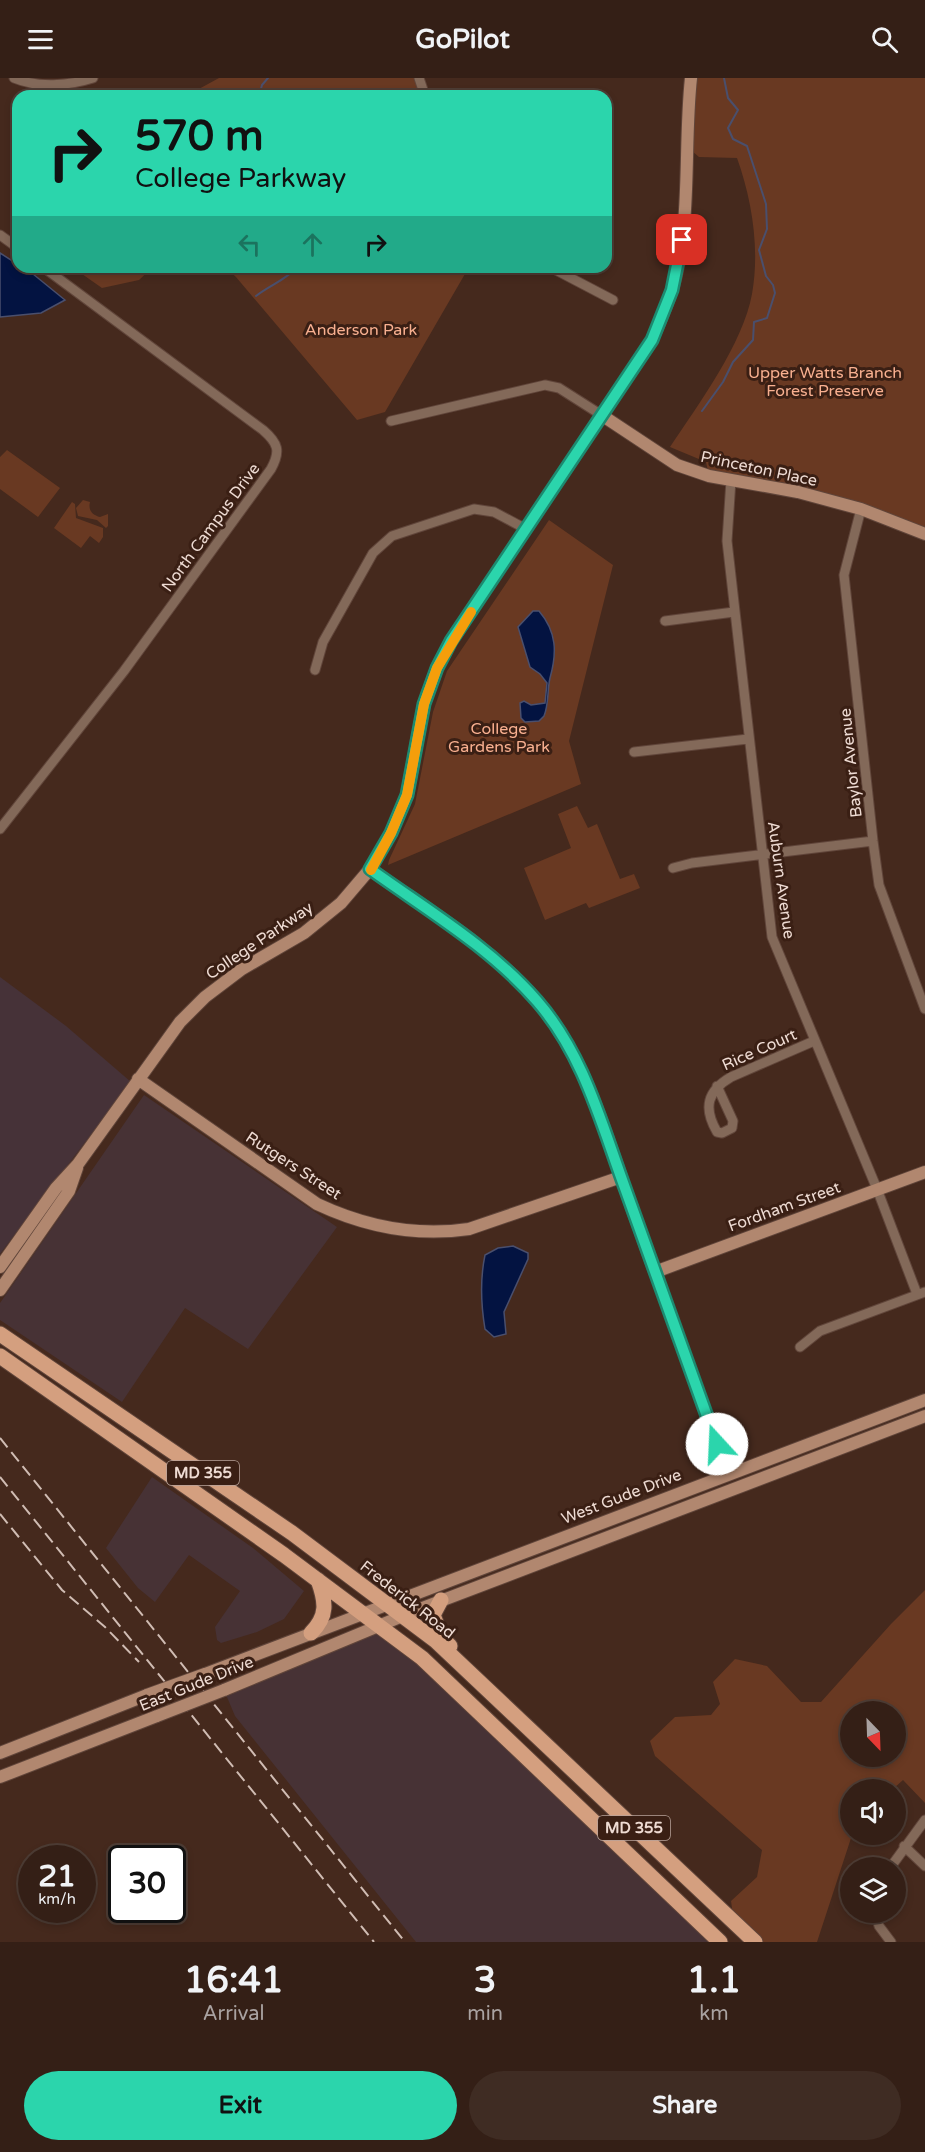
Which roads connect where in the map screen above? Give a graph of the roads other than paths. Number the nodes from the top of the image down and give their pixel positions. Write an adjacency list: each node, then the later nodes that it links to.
1 (14, 78): 2 (street)
2 (93, 78)
3 (691, 78): 7 (street, College Parkway)
4 (52, 273): 18 (street, North Campus Drive)
5 (561, 273): 6 (street)
6 (613, 300)
7 (603, 416): 8 (street, Princeton Place); 9 (street, Princeton Place); 11 (street, College Parkway)
8 (391, 421)
9 (731, 480): 10 (street, Princeton Place); 13 (street, Auburn Avenue)
10 (861, 509): 12 (street, Princeton Place); 19 (street, Baylor Avenue)
11 (526, 529): 15 (street); 22 (street, College Parkway)
12 (925, 534)
13 (734, 612): 14 (street); 16 (street, Auburn Avenue)
14 (665, 621)
15 (315, 670)
16 (748, 739): 17 (street); 20 (street, Auburn Avenue)
17 (634, 752)
18 (0, 829)
19 (873, 842): 20 (street); 23 (street, Baylor Avenue)
20 (762, 855): 21 (street); 24 (street, Auburn Avenue)
21 (673, 868)
22 (370, 869): 25 (street, College Parkway); 29 (street)
23 (925, 1009)
24 (814, 1041): 26 (street, Rice Court); 30 (street, Auburn Avenue)
25 (138, 1079): 27 (street, College Parkway); 29 (street, Rutgers Street)
26 (717, 1086): 26 (street, Rice Court)
27 (78, 1164): 31 (street, College Parkway); 33 (street, College Parkway)
28 (925, 1172): 30 (street, Fordham Street)
29 (621, 1177): 32 (street)
30 (877, 1190): 32 (street, Fordham Street); 34 (street, Auburn Avenue)
31 (0, 1267)
32 (655, 1272): 40 (street)
33 (0, 1290)
34 (921, 1293): 36 (street)
35 (0, 1334): 43 (main road, Frederick Road / MD 355)
36 (800, 1347)
37 (0, 1356): 41 (main road, MD 355)
38 (925, 1400): 43 (street, West Gude Drive)
39 (925, 1416): 42 (street, West Gude Drive)
40 (717, 1444)
41 (318, 1580): 44 (main road, MD 355); 47 (main road)
42 (441, 1600): 45 (street, West Gude Drive); 48 (main road)
43 (386, 1604): 44 (street, West Gude Drive); 45 (main road, Frederick Road / MD 355)
44 (362, 1614): 46 (main road, MD 355); 47 (street, East Gude Drive)
45 (404, 1616): 46 (street, East Gude Drive); 48 (main road, Frederick Road / MD 355)
46 (380, 1626): 50 (street, East Gude Drive, bridge); 57 (main road, MD 355)
47 (311, 1633): 49 (street, East Gude Drive, bridge)
48 (460, 1664): 58 (main road, Frederick Road / MD 355)
49 (0, 1753)
50 (0, 1777)
51 (925, 1820): 52 (street)
52 (906, 1843)
53 (904, 1845): 54 (street); 55 (street)
54 (897, 1857)
55 (925, 1866)
56 (878, 1923): 59 (street)
57 (720, 1942)
58 (755, 1942)
59 (891, 1942)

